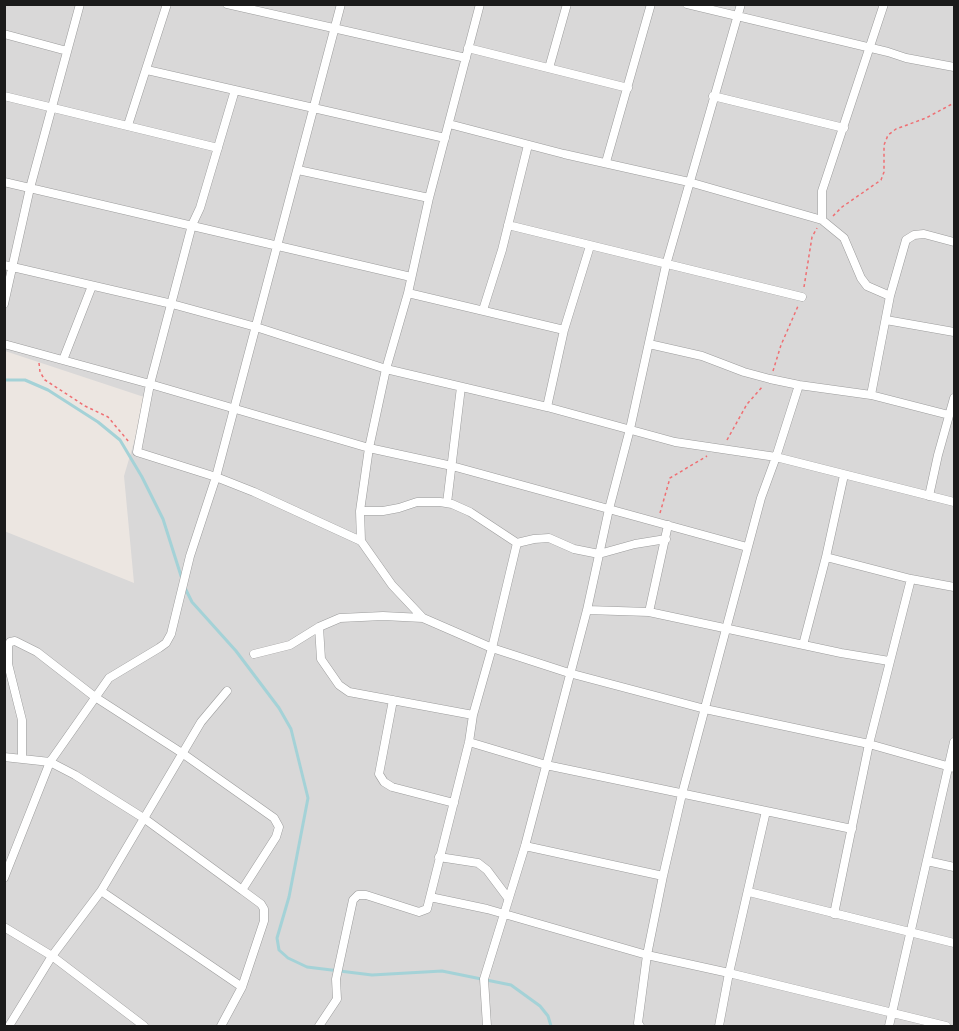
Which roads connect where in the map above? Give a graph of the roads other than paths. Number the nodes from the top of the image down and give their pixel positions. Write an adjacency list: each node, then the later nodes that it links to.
1 (80, 4): 17 (street)
2 (167, 4): 21 (street)
3 (227, 4): 11 (street)
4 (341, 4): 13 (street)
5 (480, 4): 15 (street)
6 (567, 4): 20 (street)
7 (651, 4): 22 (street)
8 (687, 4): 12 (street)
9 (741, 4): 12 (street)
10 (884, 4): 16 (street)
11 (261, 8): 13 (street)
12 (738, 16): 16 (street); 25 (street)
13 (336, 28): 18 (street); 27 (street)
14 (4, 34): 17 (street)
15 (468, 48): 18 (street); 20 (street)
16 (869, 48): 19 (street); 30 (street)
17 (67, 51): 26 (street)
18 (466, 58): 28 (street)
19 (954, 67)
20 (549, 68): 22 (street)
21 (147, 70): 23 (street); 29 (street)
22 (628, 88): 34 (street)
23 (235, 90): 27 (street); 33 (street)
24 (4, 96): 26 (street)
25 (713, 96): 30 (street); 37 (street)
26 (52, 107): 29 (street); 38 (street)
27 (314, 107): 31 (street); 35 (street)
28 (449, 124): 31 (street); 32 (street)
29 (128, 125): 33 (street)
30 (844, 128): 40 (street)
31 (445, 138): 39 (street)
32 (528, 145): 34 (street); 42 (street)
33 (218, 148): 41 (street)
34 (606, 162): 37 (street)
35 (298, 170): 39 (street); 44 (street)
36 (4, 182): 38 (street)
37 (689, 182): 40 (street); 46 (street)
38 (30, 188): 41 (street); 47 (street)
39 (429, 198): 48 (street)
40 (824, 221): 51 (street)
41 (192, 225): 44 (street); 54 (street)
42 (508, 225): 45 (street); 55 (street)
43 (954, 242): 51 (street)
44 (277, 245): 48 (street); 57 (street)
45 (590, 246): 46 (street); 58 (street)
46 (666, 265): 52 (street); 61 (street)
47 (9, 266): 49 (street); 53 (street)
48 (411, 277): 50 (street)
49 (92, 286): 54 (street); 62 (street)
50 (408, 293): 55 (street); 63 (street)
51 (890, 296): 56 (street)
52 (802, 297)
53 (4, 304)
54 (172, 304): 57 (street); 64 (street)
55 (483, 310): 58 (street)
56 (886, 320): 59 (street); 67 (street)
57 (256, 327): 63 (street); 70 (street)
58 (564, 330): 69 (street)
59 (954, 332)
60 (4, 344): 62 (street)
61 (649, 344): 65 (street); 72 (street)
62 (63, 360): 64 (street)
63 (386, 369): 66 (street); 73 (street)
64 (150, 384): 70 (street); 77 (street)
65 (799, 385): 67 (street); 74 (street)
66 (461, 387): 69 (street); 75 (street)
67 (871, 395): 71 (street)
68 (954, 398): 71 (street)
69 (547, 407): 72 (street)
70 (234, 409): 73 (street); 77 (street)
71 (949, 415): 78 (street)
72 (630, 429): 74 (street); 81 (street)
73 (369, 448): 75 (street); 82 (street)
74 (776, 457): 76 (street); 87 (street)
75 (452, 466): 80 (street); 81 (street)
76 (844, 475): 78 (street); 89 (street)
77 (216, 477): 85 (street); 103 (street)
78 (928, 496): 79 (street)
79 (954, 502)
80 (447, 503): 82 (street); 86 (street)
81 (609, 509): 83 (street); 88 (street)
82 (360, 511): 85 (street)
83 (668, 525): 84 (street); 87 (street)
84 (666, 539): 88 (street); 93 (street)
85 (361, 541): 94 (street)
86 (517, 543): 88 (street); 98 (street)
87 (747, 547): 96 (street)
88 (599, 555): 92 (street)
89 (826, 557): 90 (street); 97 (street)
90 (910, 579): 91 (street); 100 (street)
91 (954, 587)
92 (588, 610): 93 (street); 101 (street)
93 (649, 612): 96 (street)
94 (423, 618): 95 (street); 98 (street)
95 (319, 627): 99 (street); 104 (street)
96 (726, 630): 97 (street); 105 (street)
97 (803, 645): 100 (street)
98 (492, 648): 101 (street); 106 (street)
99 (254, 654)
100 (889, 661): 109 (street)
101 (569, 673): 105 (street); 114 (street)
102 (227, 691): 110 (street)
103 (95, 697): 110 (street); 112 (street); 113 (street)
104 (393, 700): 106 (street); 117 (street)
105 (705, 709): 109 (street); 116 (street)
106 (473, 716): 107 (street)
107 (469, 742): 114 (street); 117 (street)
108 (954, 742): 115 (street)
109 (869, 744): 115 (street); 120 (street)
110 (182, 753): 119 (street); 127 (street)
111 (4, 757): 112 (street)
112 (22, 758): 113 (street)
113 (50, 762): 119 (street); 126 (street)
114 (546, 765): 116 (street); 121 (street)
115 (952, 768): 123 (street)
116 (682, 794): 118 (street); 125 (street)
117 (454, 802): 122 (street)
118 (766, 811): 120 (street); 129 (street)
119 (145, 819): 127 (street); 128 (street)
120 (852, 829): 132 (street)
121 (525, 846): 125 (street); 131 (street)
122 (439, 857): 130 (street); 131 (street)
123 (927, 861): 124 (street); 135 (street)
124 (954, 867)
125 (663, 876): 137 (street)
126 (4, 878)
127 (242, 890): 140 (street)
128 (101, 891): 138 (street); 140 (street)
129 (748, 892): 132 (street); 139 (street)
130 (430, 897): 133 (street); 145 (street)
131 (508, 898): 133 (street)
132 (834, 914): 135 (street)
133 (505, 915): 137 (street); 146 (street)
134 (4, 927): 138 (street)
135 (910, 933): 136 (street); 141 (street)
136 (954, 944)
137 (647, 955): 139 (street); 147 (street)
138 (52, 956): 142 (street); 143 (street)
139 (729, 973): 141 (street); 148 (street)
140 (242, 987): 144 (street)
141 (893, 1013): 149 (street); 150 (street)
142 (9, 1026)
143 (144, 1026)
144 (221, 1026)
145 (319, 1026)
146 (487, 1026)
147 (640, 1026)
148 (719, 1026)
149 (889, 1026)
150 (946, 1026)

